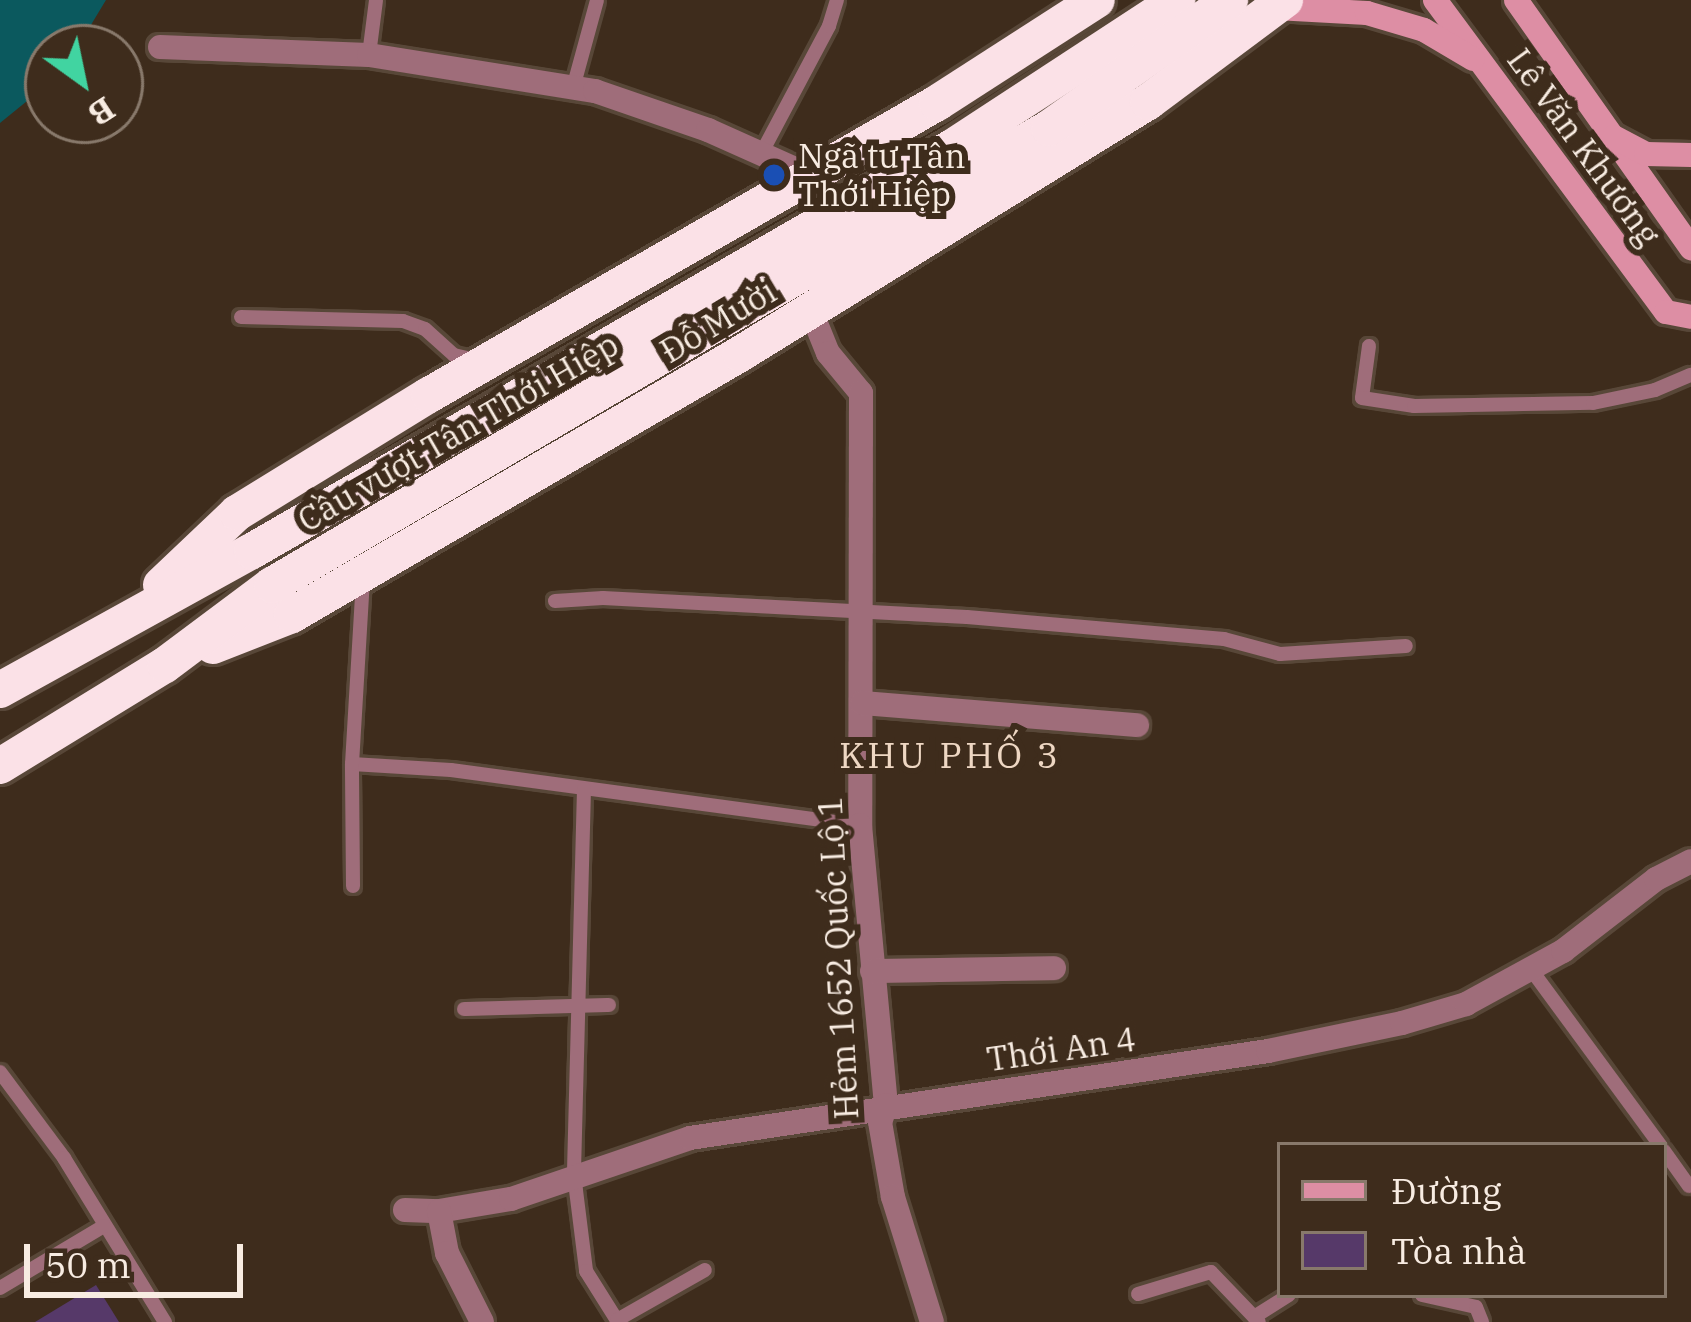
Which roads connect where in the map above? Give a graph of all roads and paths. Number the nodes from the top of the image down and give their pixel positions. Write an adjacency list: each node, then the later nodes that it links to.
1 (376, 0): 13 (lane)
2 (597, 0): 15 (lane)
3 (837, 0): 17 (lane)
4 (1097, 0): 19 (highway)
5 (1177, 0): 30 (highway, Cầu vượt Tân Thới Hiệp)
6 (1230, 0): 28 (highway, Cầu vượt Tân Thới Hiệp)
7 (1435, 0): 14 (main road, Lê Văn Khương)
8 (1516, 0): 11 (main road, Lê Văn Khương)
9 (1539, 0): 11 (main road)
10 (1281, 4): 14 (main road); 21 (highway, Đỗ Mười)
11 (1542, 39): 16 (main road, Lê Văn Khương)
12 (160, 47): 13 (street)
13 (369, 55): 15 (street)
14 (1483, 65): 23 (main road, Lê Văn Khương)
15 (573, 88): 17 (street)
16 (1606, 132): 18 (main road); 20 (main road, Lê Văn Khương)
17 (761, 154): 19 (street)
18 (1691, 155)
19 (811, 176): 25 (highway)
20 (1691, 248)
21 (811, 311): 27 (highway, Đỗ Mười); 31 (street, Hẻm 1652 Quốc Lộ 1)
22 (241, 317): 25 (lane)
23 (1691, 317)
24 (1369, 346): 26 (lane)
25 (486, 363): 30 (highway)
26 (1691, 375)
27 (364, 573): 33 (highway, Đỗ Mười); 37 (lane)
28 (272, 585): 33 (highway, Đỗ Mười)
29 (555, 601): 31 (lane)
30 (131, 614): 34 (highway)
31 (863, 614): 32 (lane); 35 (street, Hẻm 1652 Quốc Lộ 1)
32 (1406, 646)
33 (165, 665): 38 (highway, Đỗ Mười)
34 (0, 690)
35 (862, 703): 36 (street); 40 (street, Hẻm 1652 Quốc Lộ 1)
36 (1137, 725)
37 (352, 764): 39 (lane); 42 (lane)
38 (0, 766)
39 (584, 789): 40 (lane); 47 (lane)
40 (860, 825): 45 (street, Hẻm 1652 Quốc Lộ 1)
41 (1691, 861): 44 (street, Thới An 4)
42 (352, 886)
43 (1054, 968): 45 (street)
44 (1530, 968): 50 (street, Thới An 4); 51 (lane)
45 (872, 970): 50 (street, Hẻm 1652 Quốc Lộ 1)
46 (609, 1005): 47 (lane)
47 (581, 1006): 48 (lane); 53 (lane)
48 (464, 1009)
49 (0, 1072): 57 (lane)
50 (886, 1105): 53 (street, Thới An 4); 67 (street, Hẻm 1652 Quốc Lộ 1)
51 (1658, 1142)
52 (1667, 1155): 54 (lane)
53 (574, 1174): 56 (street, Thới An 4); 64 (lane)
54 (1690, 1186)
55 (405, 1210): 56 (street, Thới An 4)
56 (439, 1211): 66 (street)
57 (104, 1226): 59 (lane); 65 (lane)
58 (704, 1270): 64 (lane)
59 (0, 1288)
60 (1138, 1294): 63 (lane)
61 (1285, 1298): 63 (lane)
62 (1437, 1298): 68 (lane)
63 (1257, 1319)
64 (617, 1321)
65 (165, 1322)
66 (482, 1322)
67 (932, 1322)
68 (1482, 1322)

